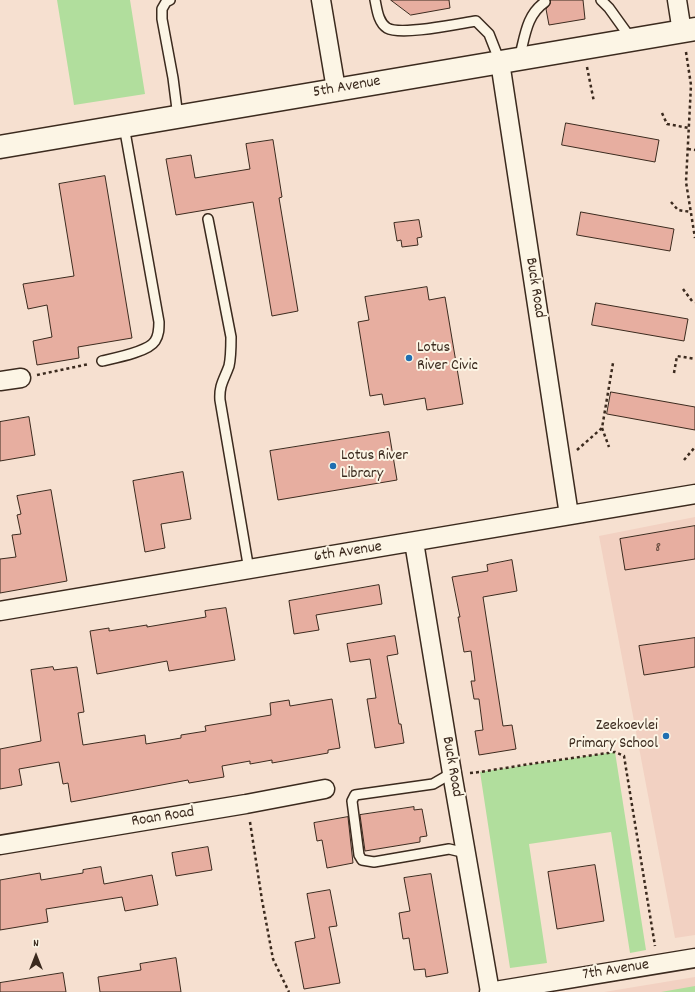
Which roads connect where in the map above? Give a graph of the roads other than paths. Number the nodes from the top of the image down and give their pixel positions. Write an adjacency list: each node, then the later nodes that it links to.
1 (170, 0): 11 (lane)
2 (321, 0): 10 (street)
3 (375, 0): 9 (lane)
4 (601, 0): 8 (lane)
5 (677, 0): 7 (street)
6 (545, 2): 9 (lane)
7 (689, 30): 8 (main road, 5th Avenue)
8 (632, 40): 9 (main road, 5th Avenue)
9 (509, 60): 10 (main road, 5th Avenue); 19 (street, Buck Road)
10 (336, 90): 11 (main road, 5th Avenue)
11 (178, 117): 12 (main road, 5th Avenue)
12 (124, 126): 13 (main road, 5th Avenue); 15 (lane)
13 (0, 147)
14 (208, 219): 21 (lane)
15 (102, 361)
16 (21, 378): 17 (street)
17 (0, 381)
18 (695, 494): 19 (street, 6th Avenue)
19 (569, 515): 20 (street, 6th Avenue)
20 (414, 542): 21 (street, 6th Avenue); 23 (street, Buck Road)
21 (249, 570): 22 (street, 6th Avenue)
22 (0, 611)
23 (452, 773): 26 (street, Buck Road); 26 (lane)
24 (325, 789): 25 (street, Roan Road)
25 (0, 845)
26 (466, 853): 28 (street, Buck Road)
27 (695, 958): 28 (street, 7th Avenue)
28 (490, 992)

